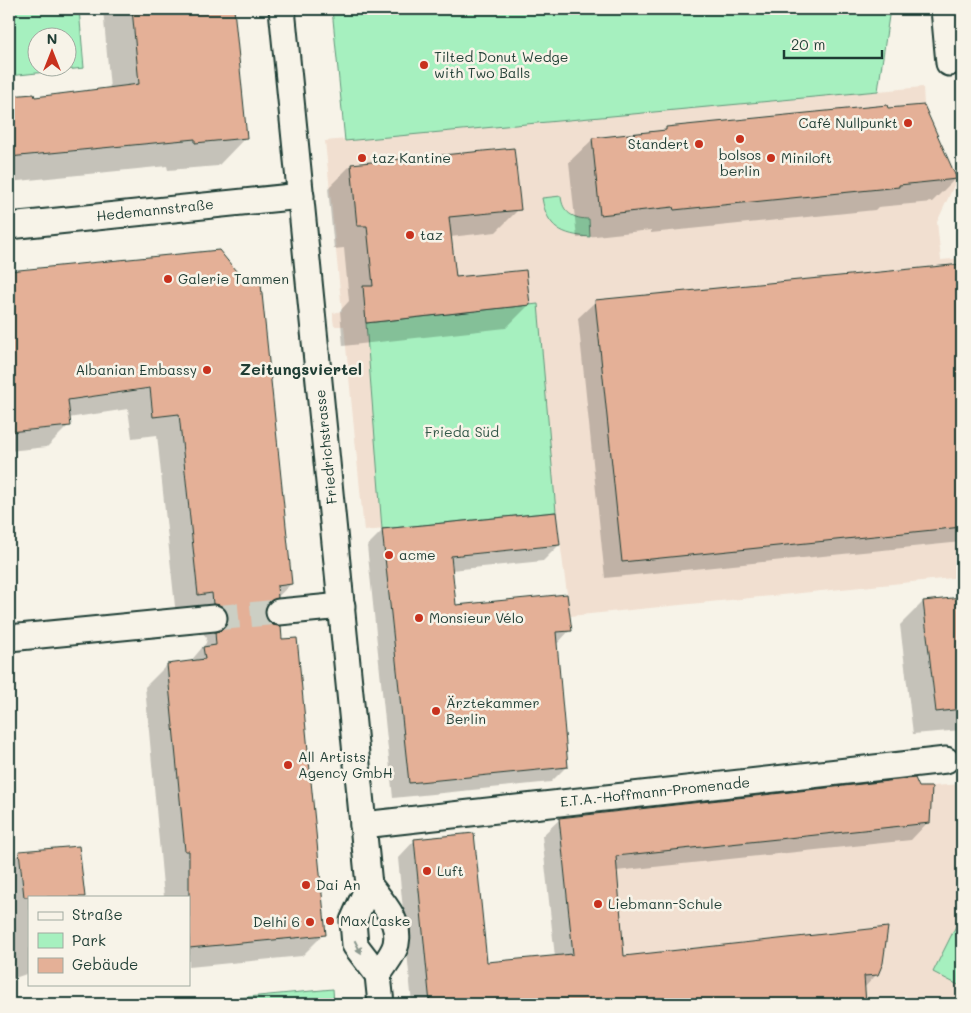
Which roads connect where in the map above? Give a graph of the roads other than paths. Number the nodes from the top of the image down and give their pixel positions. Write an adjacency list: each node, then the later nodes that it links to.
1 (282, 9): 4 (street, Friedrichstrasse)
2 (944, 9): 3 (street)
3 (949, 63)
4 (301, 196): 5 (street, Hedemannstraße); 6 (street, Friedrichstrasse)
5 (9, 226)
6 (342, 606): 7 (street); 11 (street, Friedrichstrasse)
7 (280, 612)
8 (214, 618): 9 (street)
9 (9, 638)
10 (946, 760): 11 (street, E.T.A.-Hoffmann-Promenade)
11 (363, 825): 12 (street, Friedrichstrasse)
12 (369, 886): 13 (street, one-way to 13); 13 (street)
13 (378, 975): 14 (street)
14 (381, 1004)

